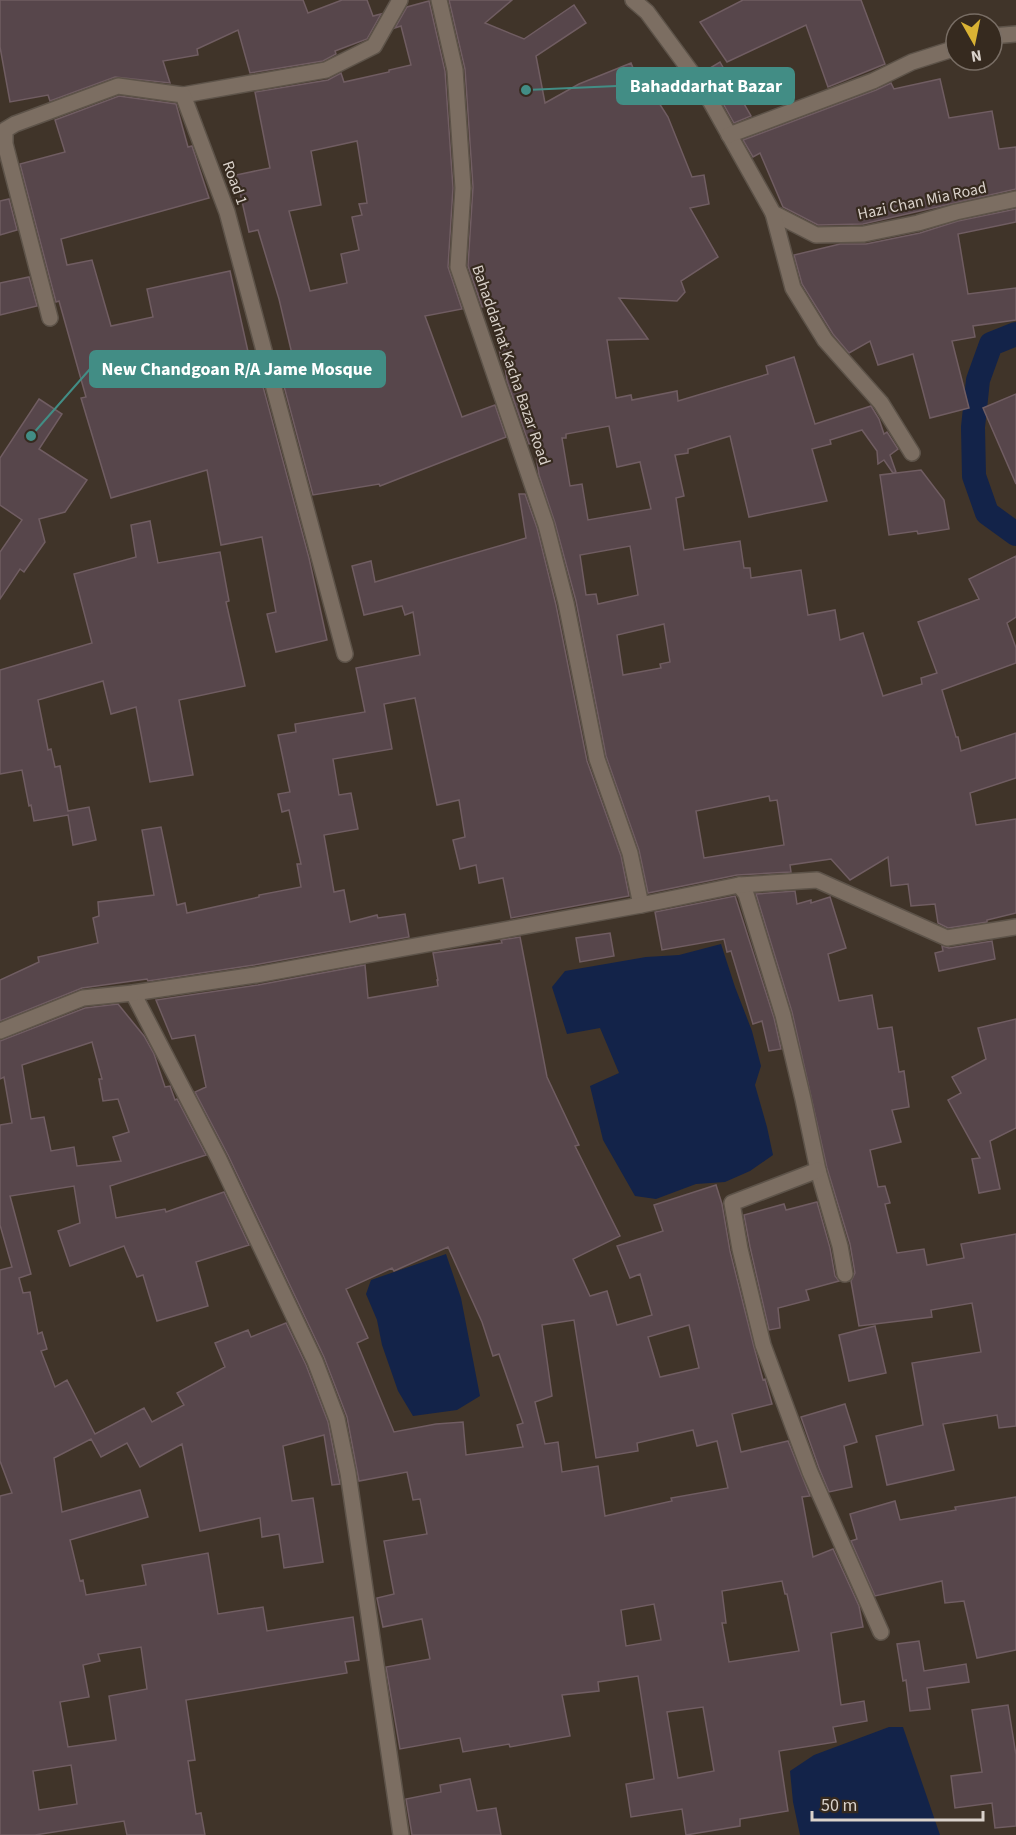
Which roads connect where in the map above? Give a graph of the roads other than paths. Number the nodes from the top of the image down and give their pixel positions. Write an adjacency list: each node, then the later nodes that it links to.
1 (400, 0): 5 (street)
2 (439, 0): 13 (street, Bahaddarhat Kacha Bazar Road)
3 (633, 0): 6 (street)
4 (944, 52): 6 (street)
5 (183, 95): 9 (street); 11 (street, Road 1)
6 (729, 135): 8 (street)
7 (1016, 199): 8 (street, Hazi Chan Mia Road)
8 (773, 213): 10 (street)
9 (50, 318)
10 (912, 453)
11 (345, 654)
12 (739, 885): 13 (street); 14 (street); 17 (street)
13 (641, 905): 15 (street)
14 (1016, 927)
15 (133, 993): 16 (street); 20 (street)
16 (0, 1031)
17 (818, 1170): 18 (street); 19 (street)
18 (845, 1274)
19 (881, 1632)
20 (401, 1835)

